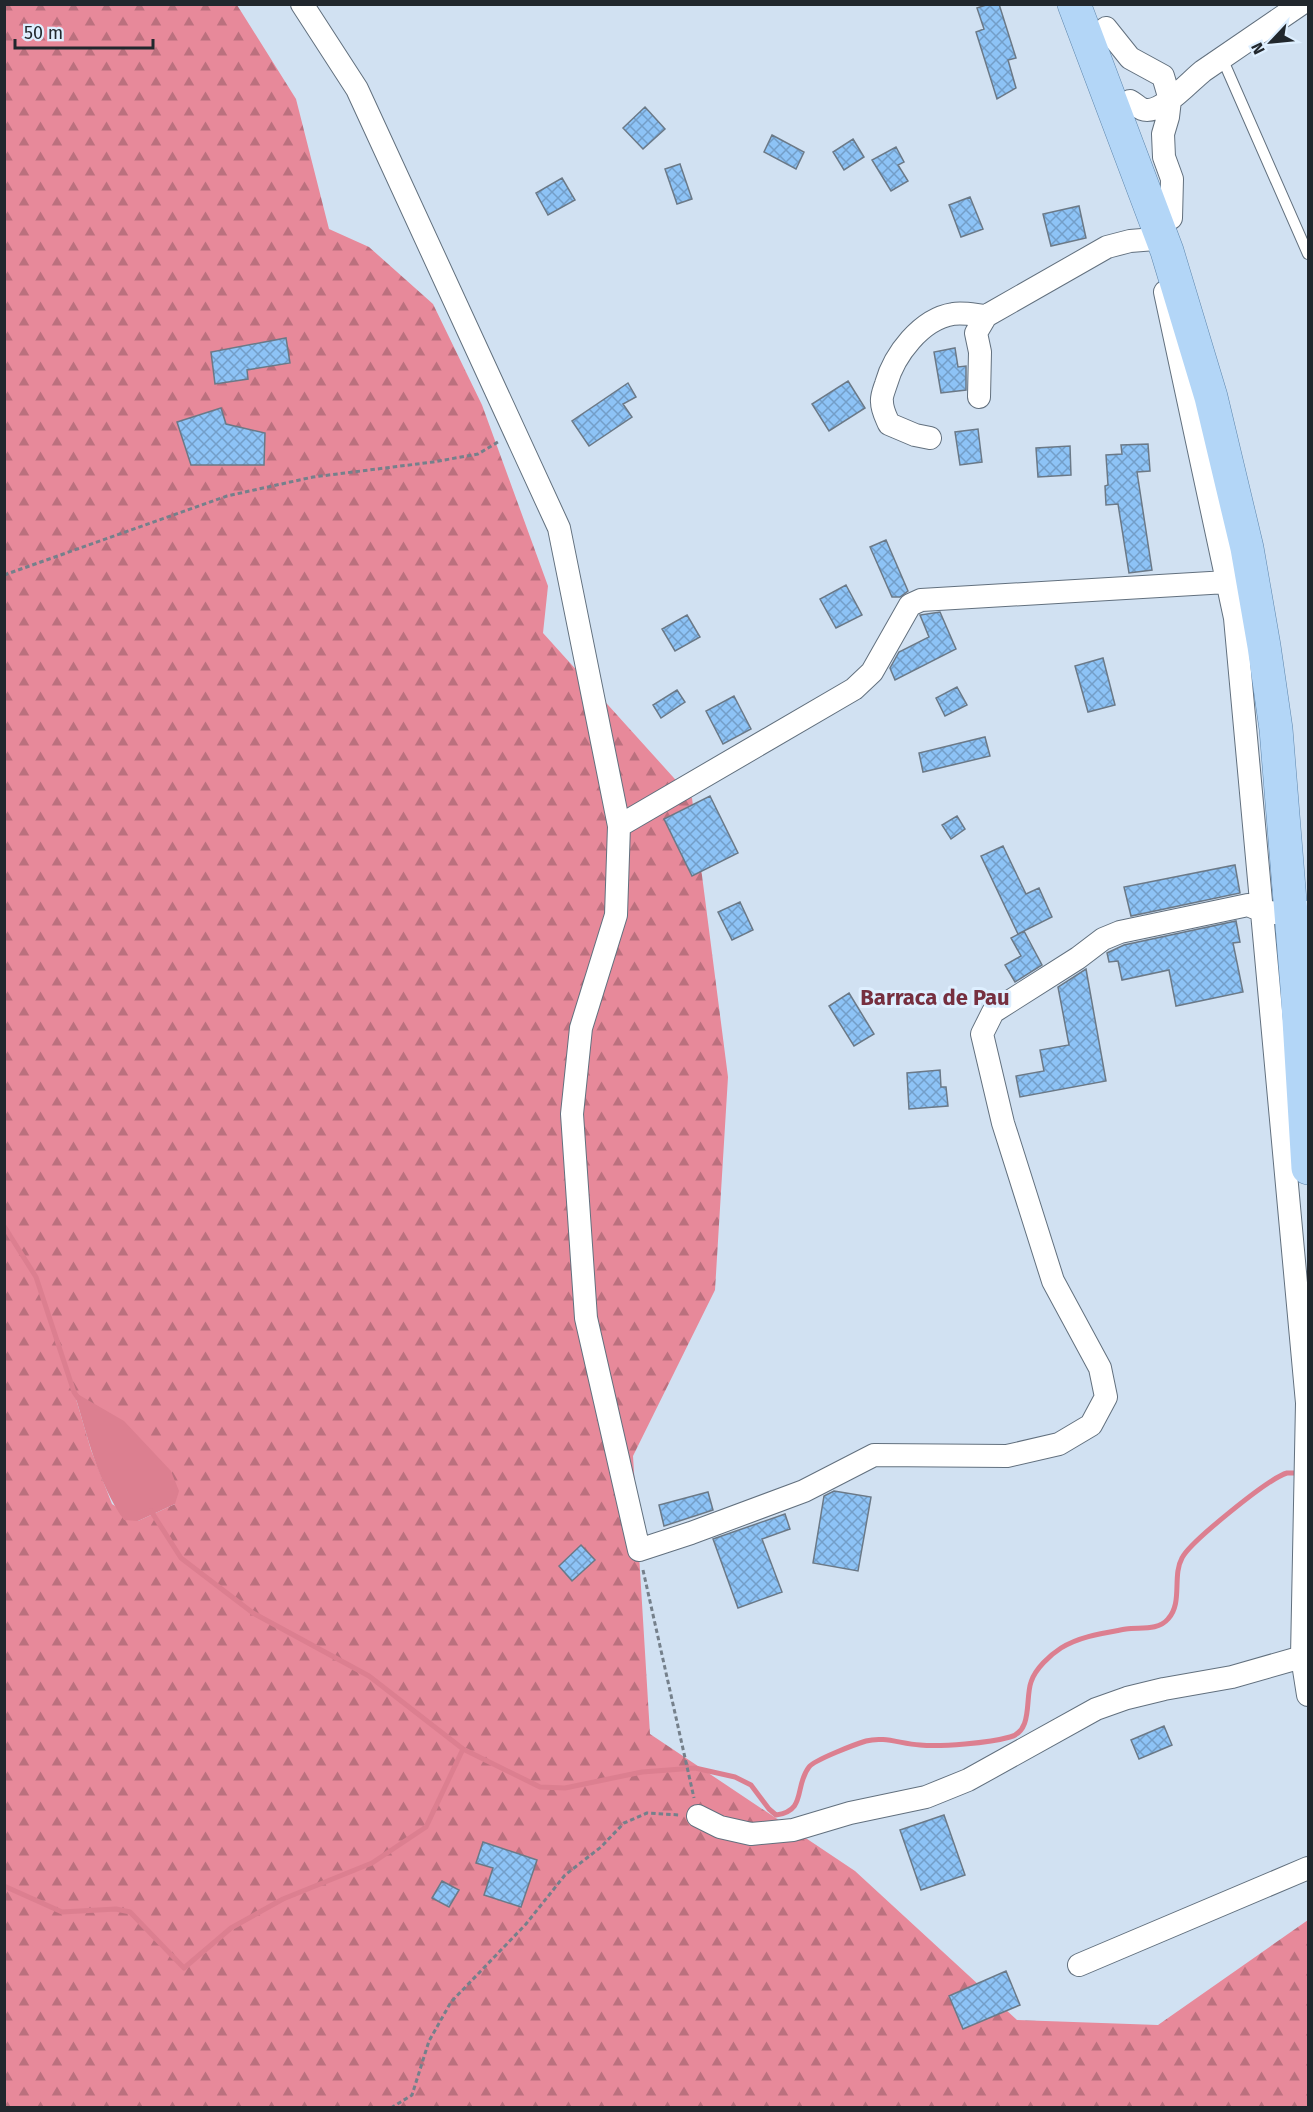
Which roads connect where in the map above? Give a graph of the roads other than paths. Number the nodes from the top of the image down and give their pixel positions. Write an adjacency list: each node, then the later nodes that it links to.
1 (302, 4): 17 (street)
2 (1074, 4): 9 (main road)
3 (1301, 4): 5 (street)
4 (1101, 16): 7 (street); 9 (main road)
5 (1221, 58): 6 (street); 12 (lane)
6 (1203, 71): 7 (street); 8 (street)
7 (1163, 76): 8 (street); 9 (street)
8 (1170, 100): 9 (street); 11 (street)
9 (1121, 104): 10 (main road); 11 (main road)
10 (1140, 179): 11 (street); 18 (main road)
11 (1163, 229): 13 (street); 16 (street); 18 (main road)
12 (1308, 254)
13 (986, 316): 14 (street); 15 (street)
14 (979, 397)
15 (930, 438)
16 (1227, 582): 17 (street); 18 (street)
17 (619, 826): 18 (street)
18 (1293, 910): 19 (main road); 20 (street)
19 (1308, 1168)
20 (1302, 1657): 21 (street); 22 (street)
21 (1308, 1695)
22 (698, 1816)
23 (1308, 1868): 24 (street)
24 (1079, 1965)

